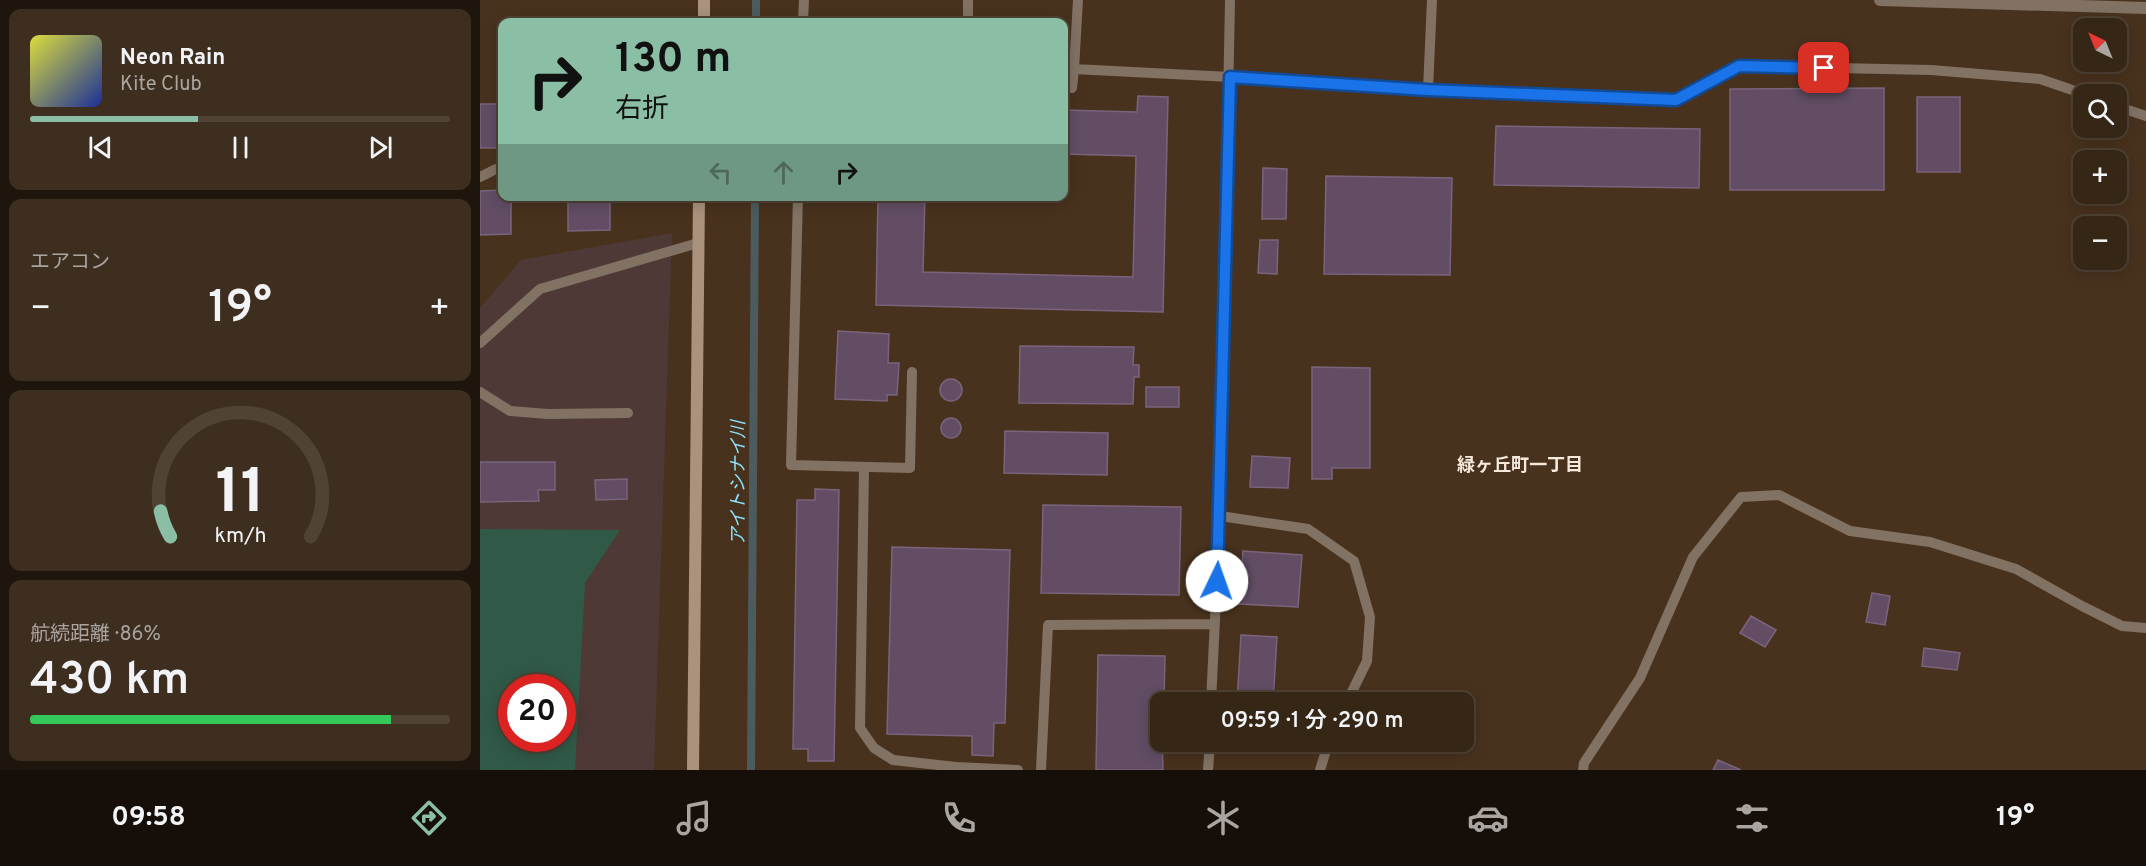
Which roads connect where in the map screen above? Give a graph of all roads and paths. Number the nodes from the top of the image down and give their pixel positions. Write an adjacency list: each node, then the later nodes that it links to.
1 (704, 0): 9 (street)
2 (804, 0): 10 (lane)
3 (968, 0): 11 (lane)
4 (1078, 0): 12 (lane)
5 (1230, 0): 13 (lane)
6 (1432, 0): 15 (lane)
7 (1880, 0): 8 (street)
8 (2146, 8)
9 (704, 18)
10 (803, 18)
11 (968, 18)
12 (1074, 69): 13 (lane); 14 (lane)
13 (1230, 77): 15 (lane); 29 (lane)
14 (1068, 88)
15 (1428, 90): 16 (lane)
16 (2073, 90)
17 (2127, 110): 18 (lane)
18 (2146, 116)
19 (498, 169): 20 (lane)
20 (480, 177)
21 (699, 201): 23 (street)
22 (798, 201): 28 (lane)
23 (698, 243): 24 (lane); 37 (street)
24 (480, 343)
25 (912, 372): 28 (lane)
26 (480, 392): 27 (lane)
27 (628, 413)
28 (864, 466): 36 (lane)
29 (1220, 516): 30 (lane); 33 (lane)
30 (1215, 624): 32 (lane); 39 (lane)
31 (2146, 628): 42 (lane)
32 (1212, 692)
33 (1352, 692)
34 (1209, 752): 40 (lane)
35 (1326, 752): 41 (lane)
36 (956, 768): 38 (lane)
37 (693, 770)
38 (1018, 770)
39 (1041, 770)
40 (1208, 770)
41 (1320, 770)
42 (1583, 770)

